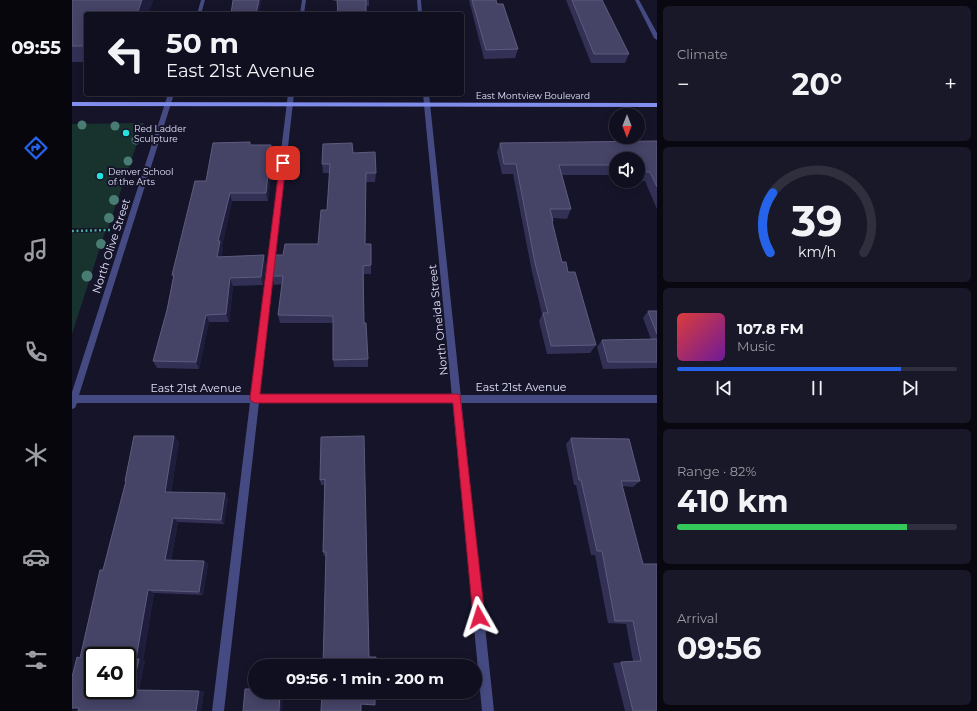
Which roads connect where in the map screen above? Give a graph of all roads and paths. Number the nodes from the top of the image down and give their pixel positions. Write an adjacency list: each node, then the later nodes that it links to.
1 (203, 0): 5 (street)
2 (304, 0): 6 (street)
3 (419, 0): 7 (street)
4 (637, 0): 8 (street)
5 (200, 12)
6 (302, 12)
7 (420, 12)
8 (657, 38)
9 (170, 96): 13 (street, North Olive Street)
10 (291, 96): 14 (street)
11 (426, 96): 15 (street, North Oneida Street)
12 (72, 104): 13 (main road, East Montview Boulevard)
13 (168, 104): 14 (main road, East Montview Boulevard); 22 (street, North Olive Street)
14 (290, 104): 15 (main road, East Montview Boulevard); 19 (street)
15 (427, 104): 16 (main road, East Montview Boulevard); 20 (street, North Oneida Street)
16 (657, 105)
17 (110, 230): 18 (path)
18 (72, 231)
19 (255, 398): 20 (street, East 21st Avenue); 22 (street, East 21st Avenue); 23 (street)
20 (457, 398): 21 (street, East 21st Avenue); 24 (street, North Oneida Street)
21 (657, 399)
22 (73, 401)
23 (218, 711)
24 (488, 711)

